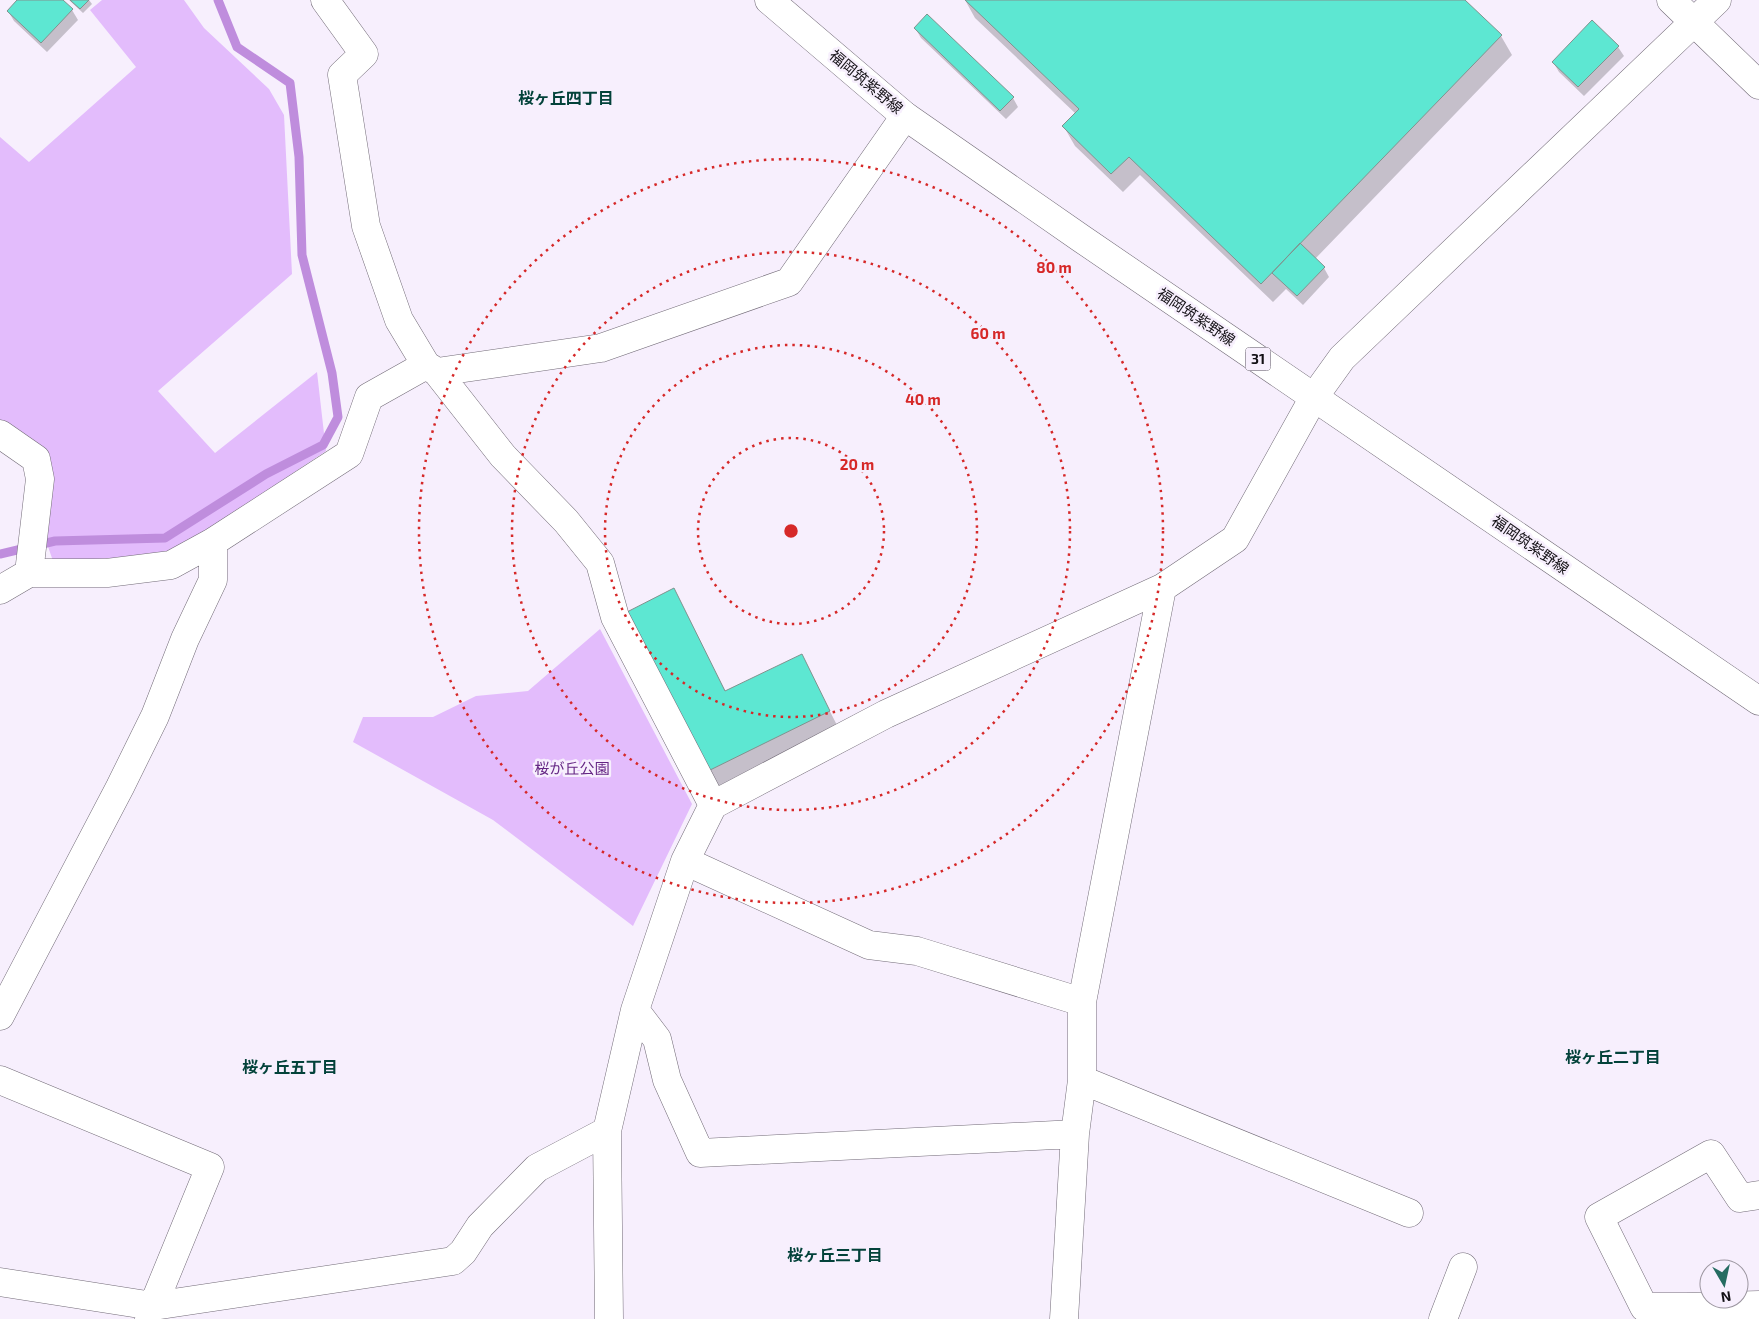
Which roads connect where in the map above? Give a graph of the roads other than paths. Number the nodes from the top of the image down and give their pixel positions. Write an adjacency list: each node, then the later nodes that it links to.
1 (325, 0): 8 (street)
2 (769, 0): 7 (street, 福岡筑紫野線 / 31)
3 (1671, 0): 5 (street)
4 (1717, 0): 5 (street)
5 (1693, 22): 6 (street); 9 (street)
6 (1759, 85)
7 (905, 116): 8 (street); 9 (street, 福岡筑紫野線 / 31)
8 (432, 369): 11 (street); 16 (street)
9 (1314, 397): 13 (street); 15 (street, 福岡筑紫野線 / 31)
10 (0, 434): 12 (street)
11 (213, 542): 12 (street); 20 (street)
12 (29, 574): 14 (street)
13 (1162, 588): 16 (street); 18 (street)
14 (0, 590)
15 (1759, 701)
16 (713, 805): 17 (street)
17 (685, 861): 18 (street); 19 (street)
18 (1082, 1002): 22 (street)
19 (635, 1010): 23 (street); 24 (street)
20 (0, 1016)
21 (0, 1080): 30 (street)
22 (1082, 1080): 24 (street); 26 (street)
23 (607, 1131): 30 (street); 32 (street)
24 (1075, 1134): 33 (street)
25 (1759, 1196): 31 (street)
26 (1409, 1213)
27 (1463, 1268): 34 (street)
28 (0, 1282): 30 (street)
29 (1759, 1305): 31 (street)
30 (151, 1313)
31 (1687, 1313)
32 (609, 1319)
33 (1064, 1319)
34 (1443, 1319)

